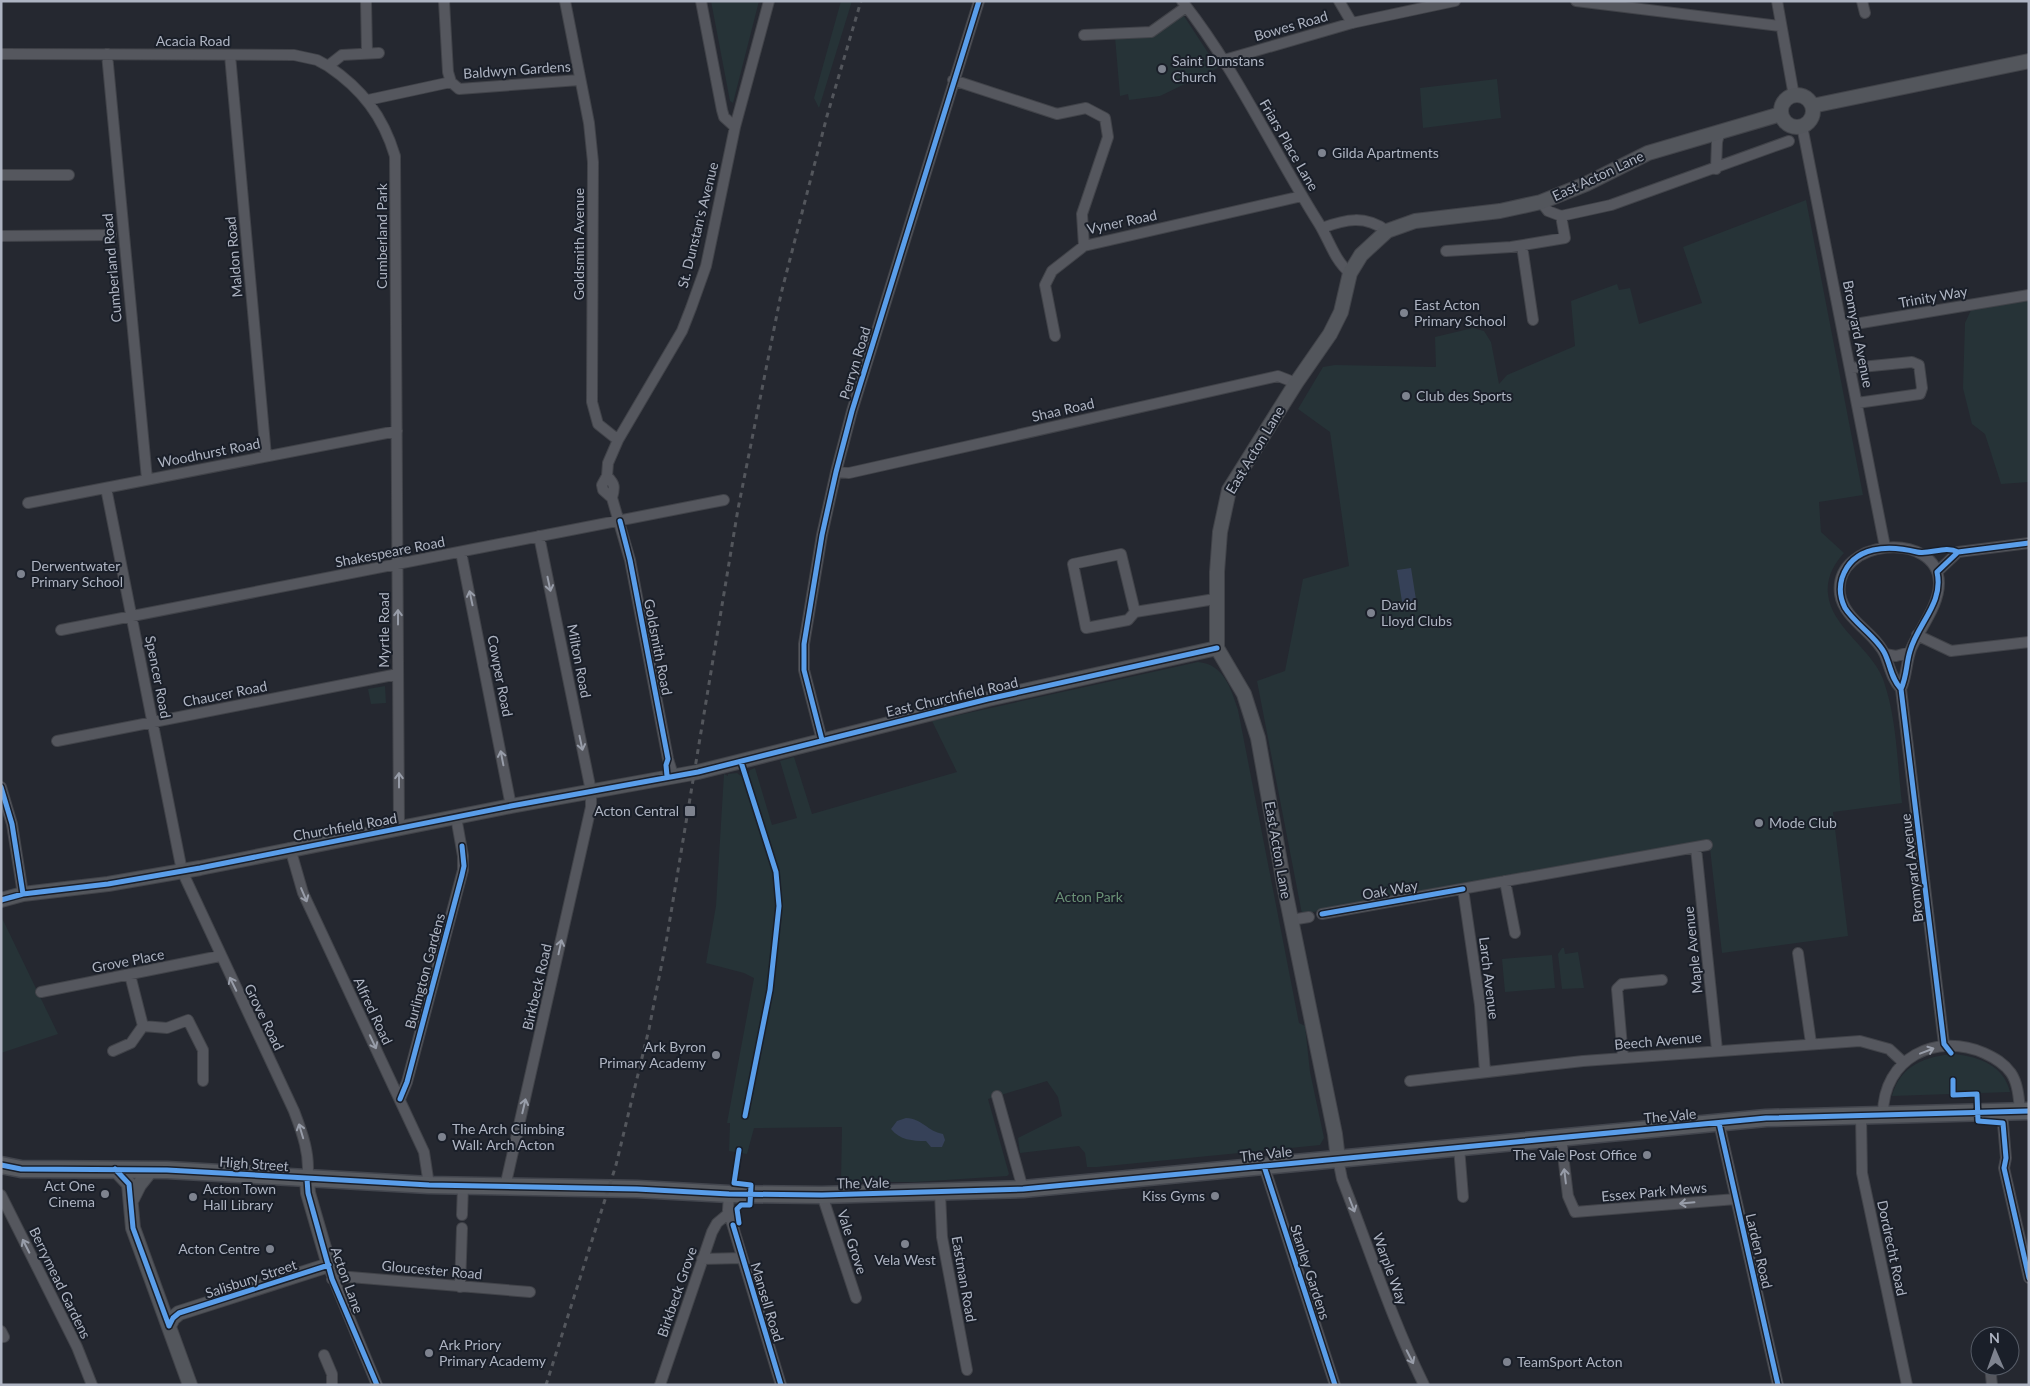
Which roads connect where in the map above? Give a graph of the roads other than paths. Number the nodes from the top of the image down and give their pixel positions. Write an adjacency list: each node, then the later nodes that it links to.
1 (366, 1): 17 (street)
2 (444, 1): 27 (street, Baldwyn Gardens)
3 (565, 1): 25 (street, Goldsmith Avenue)
4 (701, 1): 33 (street)
5 (769, 1): 33 (street, St. Dunstan's Avenue)
6 (979, 1): 26 (street, Perryn Road)
7 (1340, 1): 14 (street)
8 (1455, 1): 14 (street, Bowes Road)
9 (1576, 1): 15 (street)
10 (1777, 1): 15 (street)
11 (1862, 1): 13 (street)
12 (1184, 4): 16 (street); 22 (street, Friars Place Lane)
13 (1864, 13)
14 (1352, 23): 22 (street, Bowes Road)
15 (1780, 26): 28 (street)
16 (1084, 35)
17 (367, 53): 18 (street); 24 (street)
18 (380, 53)
19 (1, 54): 20 (street, Acacia Road)
20 (107, 54): 21 (street, Acacia Road); 61 (street, Cumberland Road)
21 (230, 56): 24 (street, Acacia Road); 59 (street, Maldon Road)
22 (1224, 60): 39 (street, Friars Place Lane)
23 (2029, 62): 30 (street)
24 (328, 66): 29 (street, Cumberland Park)
25 (579, 80): 27 (street, Baldwyn Gardens); 58 (street, Goldsmith Avenue)
26 (953, 80): 46 (street, Vyner Road); 60 (street, Perryn Road)
27 (451, 82): 29 (street)
28 (1794, 96): 30 (street); 31 (street)
29 (368, 100): 57 (street, Cumberland Park)
30 (1812, 106): 32 (street)
31 (1781, 114): 32 (street); 34 (street, East Acton Lane)
32 (1802, 126): 52 (street, Bromyard Avenue)
33 (735, 127): 58 (street, St. Dunstan's Avenue)
34 (1720, 131): 36 (street); 40 (street, East Acton Lane)
35 (1789, 142): 36 (street)
36 (1716, 169): 41 (street)
37 (1, 175): 38 (street)
38 (69, 175)
39 (1302, 196): 42 (street, Friars Place Lane); 46 (street, Vyner Road)
40 (1541, 202): 41 (street); 43 (street, East Acton Lane)
41 (1561, 216): 47 (street)
42 (1322, 228): 43 (street); 49 (street, Friars Place Lane)
43 (1386, 231): 49 (street, East Acton Lane)
44 (111, 235): 45 (street)
45 (1, 236)
46 (1084, 246): 53 (street)
47 (1522, 246): 48 (street); 51 (street)
48 (1446, 251)
49 (1350, 273): 55 (street, East Acton Lane)
50 (2029, 295): 52 (street, Trinity Way)
51 (1532, 320)
52 (1843, 326): 54 (street, Bromyard Avenue)
53 (1055, 336)
54 (1851, 368): 56 (street, Bromyard Avenue); 56 (street)
55 (1296, 383): 60 (street, Shaa Road); 72 (street, East Acton Lane)
56 (1857, 403): 68 (street, Bromyard Avenue)
57 (397, 431): 59 (street, Woodhurst Road); 70 (street, Myrtle Road)
58 (618, 440): 65 (street)
59 (266, 456): 61 (street, Woodhurst Road)
60 (836, 472): 84 (street, Perryn Road)
61 (147, 479): 62 (street, Woodhurst Road)
62 (106, 488): 64 (street, Woodhurst Road); 74 (street, Spencer Road)
63 (724, 500): 65 (street, Shakespeare Road)
64 (28, 503)
65 (620, 521): 66 (street, Shakespeare Road); 87 (street, Goldsmith Road)
66 (539, 536): 69 (street, Shakespeare Road); 89 (street, Milton Road, one-way to 89)
67 (2029, 543): 71 (street)
68 (1885, 547): 71 (street, Bromyard Avenue); 80 (street, Bromyard Avenue)
69 (462, 552): 70 (street, Shakespeare Road); 90 (street, Cowper Road, one-way to 69)
70 (398, 564): 74 (street, Shakespeare Road); 81 (street, Myrtle Road, one-way to 70)
71 (1937, 572): 76 (street, Bromyard Avenue)
72 (1216, 598): 73 (street); 78 (street, East Acton Lane)
73 (1135, 612): 73 (street)
74 (132, 616): 75 (street, Shakespeare Road); 83 (street, Spencer Road)
75 (61, 630)
76 (1917, 635): 77 (street); 79 (street, Bromyard Avenue)
77 (2029, 642)
78 (1217, 648): 84 (street, East Churchfield Road); 103 (street, East Acton Lane)
79 (1910, 652): 80 (street); 82 (street, Bromyard Avenue)
80 (1885, 654): 82 (street, Bromyard Avenue)
81 (398, 674): 83 (street, Chaucer Road); 92 (street, Myrtle Road, one-way to 81)
82 (1900, 689): 112 (street, Bromyard Avenue)
83 (153, 722): 85 (street, Chaucer Road); 96 (street, Spencer Road)
84 (822, 740): 86 (street, East Churchfield Road)
85 (57, 741)
86 (693, 773): 87 (street, Churchfield Road)
87 (674, 776): 89 (street, Churchfield Road)
88 (1, 788): 99 (street)
89 (591, 791): 90 (street, Churchfield Road); 137 (street, Birkbeck Road, one-way to 89)
90 (511, 806): 91 (street, Churchfield Road)
91 (456, 817): 92 (street, Churchfield Road); 121 (street, Burlington Gardens)
92 (399, 829): 94 (street, Churchfield Road)
93 (1707, 845): 95 (street, Oak Way)
94 (290, 848): 96 (street, Churchfield Road); 121 (street, Alfred Road, one-way to 121)
95 (1696, 848): 97 (street, Oak Way); 113 (street, Maple Avenue)
96 (182, 871): 99 (street, Churchfield Road); 106 (street, Grove Road)
97 (1506, 881): 98 (street, Oak Way); 104 (street)
98 (1463, 888): 101 (street, Oak Way); 117 (street, Larch Avenue)
99 (23, 894): 100 (street, Churchfield Road)
100 (1, 900)
101 (1322, 914)
102 (1309, 917): 103 (street)
103 (1291, 920): 129 (street, East Acton Lane)
104 (1515, 933)
105 (1798, 953): 111 (street)
106 (220, 956): 107 (street, Grove Place); 134 (street, Grove Road, one-way to 106)
107 (130, 975): 109 (street, Grove Place); 110 (street)
108 (1662, 980): 115 (street)
109 (41, 992)
110 (143, 1026): 114 (street); 118 (street)
111 (1811, 1043): 113 (street, Beech Avenue); 116 (street, Beech Avenue)
112 (1944, 1044): 116 (street, one-way to 112); 122 (street)
113 (1718, 1050): 115 (street, Beech Avenue)
114 (113, 1051)
115 (1623, 1058): 117 (street, Beech Avenue)
116 (1903, 1062): 124 (street)
117 (1485, 1072): 119 (street, Beech Avenue)
118 (202, 1081)
119 (1410, 1081)
120 (998, 1096): 138 (street)
121 (400, 1099): 135 (street, Alfred Road)
122 (2024, 1111): 123 (main road, The Vale)
123 (2002, 1112): 124 (main road, The Vale); 152 (street)
124 (1883, 1114): 125 (main road, The Vale)
125 (1861, 1115): 126 (main road, The Vale); 170 (street, Dordrecht Road)
126 (1719, 1123): 127 (main road, The Vale); 145 (street, Larden Road)
127 (1561, 1138): 128 (main road, The Vale); 145 (street, Essex Park Mews, one-way to 127)
128 (1459, 1147): 129 (main road, The Vale); 143 (street)
129 (1338, 1158): 131 (main road, The Vale); 168 (street, Warple Way, one-way to 168)
130 (1, 1165): 132 (main road, High Street)
131 (1264, 1166): 138 (main road, The Vale); 167 (street, Stanley Gardens)
132 (115, 1169): 133 (main road, High Street); 144 (street)
133 (151, 1170): 134 (main road, High Street); 144 (street)
134 (307, 1179): 135 (main road, High Street); 151 (street, Acton Lane)
135 (429, 1185): 136 (main road, High Street)
136 (463, 1186): 137 (main road, High Street); 147 (street)
137 (505, 1187): 140 (main road, The Vale)
138 (1023, 1189): 139 (main road, The Vale)
139 (940, 1193): 142 (main road, The Vale); 160 (street, Eastman Road)
140 (728, 1194): 142 (main road, The Vale); 146 (street, Mansell Road)
141 (1, 1195): 161 (street, Berrymead Gardens, one-way to 141)
142 (822, 1195): 155 (street, Vale Grove)
143 (1464, 1197)
144 (132, 1199): 156 (street)
145 (1736, 1199): 169 (street, Larden Road)
146 (729, 1213): 149 (street, Mansell Road); 150 (street, Birkbeck Grove)
147 (462, 1215)
148 (462, 1228): 153 (street)
149 (742, 1258): 150 (street); 166 (street, Mansell Road)
150 (702, 1259): 165 (street, Birkbeck Grove)
151 (331, 1272): 153 (street, Gloucester Road); 157 (street, Salisbury Street); 164 (street, Acton Lane)
152 (2029, 1278)
153 (460, 1287): 154 (street, Gloucester Road)
154 (530, 1292)
155 (856, 1298)
156 (161, 1305): 157 (street); 158 (street)
157 (180, 1313): 158 (street)
158 (169, 1326): 162 (street)
159 (324, 1355): 163 (street)
160 (967, 1370)
161 (92, 1385)
162 (190, 1385)
163 (332, 1385)
164 (377, 1385)
165 (660, 1385)
166 (781, 1385)
167 (1335, 1385)
168 (1424, 1385)
169 (1778, 1385)
170 (1907, 1385)

